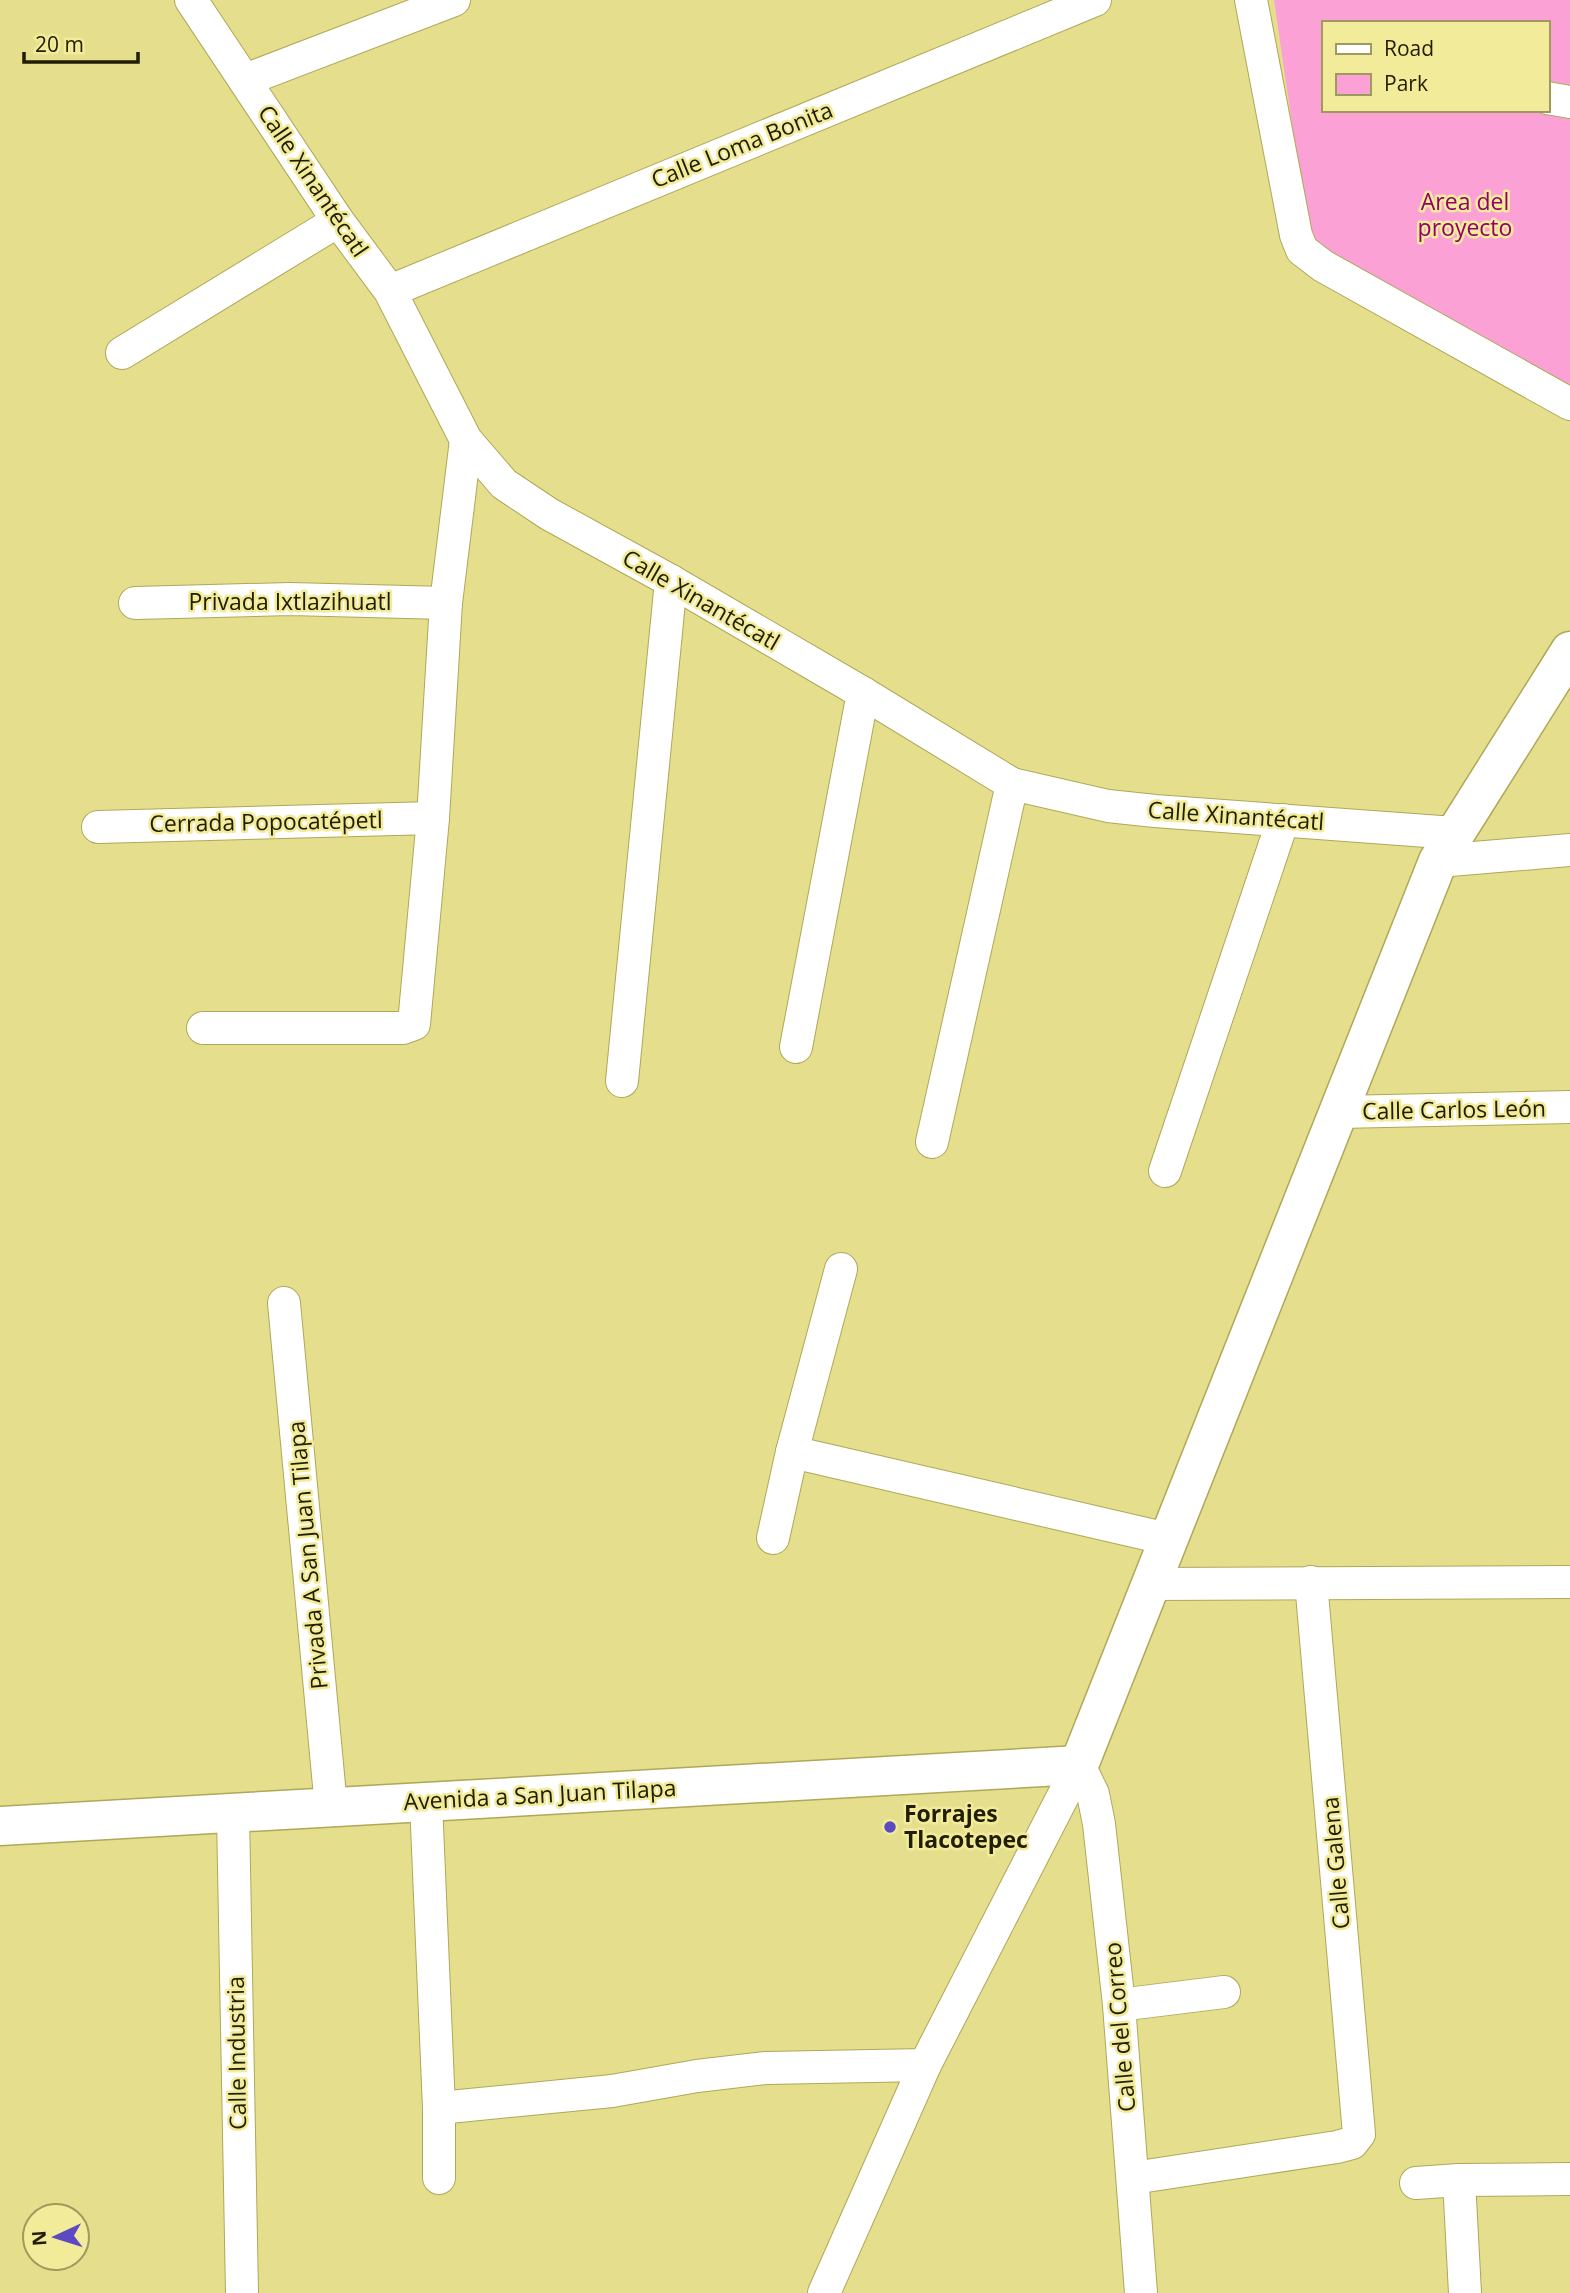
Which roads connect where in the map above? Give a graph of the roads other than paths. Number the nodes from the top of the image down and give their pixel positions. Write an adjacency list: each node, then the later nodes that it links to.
1 (191, 0): 5 (street, Calle Xinantécatl)
2 (454, 0): 5 (street)
3 (1095, 0): 9 (street, Calle Loma Bonita)
4 (1251, 0): 11 (street)
5 (245, 80): 8 (street, Calle Xinantécatl)
6 (1549, 98): 7 (street)
7 (1570, 102)
8 (338, 221): 9 (street, Calle Xinantécatl); 10 (street)
9 (390, 291): 12 (street, Calle Xinantécatl)
10 (122, 353)
11 (1570, 404)
12 (466, 440): 13 (street, Calle Xinantécatl); 15 (street)
13 (671, 582): 17 (street, Calle Xinantécatl); 26 (street)
14 (135, 603): 15 (street, Privada Ixtlazihuatl)
15 (446, 603): 19 (street)
16 (1570, 651): 22 (main road)
17 (863, 693): 18 (street, Calle Xinantécatl); 25 (street)
18 (1012, 784): 20 (street, Calle Xinantécatl); 29 (street)
19 (433, 818): 21 (street, Cerrada Popocatépetl); 24 (street)
20 (1283, 820): 22 (street, Calle Xinantécatl); 30 (street)
21 (98, 827)
22 (1446, 847): 23 (street, Calle Xinantécatl); 28 (main road)
23 (1570, 850)
24 (203, 1028)
25 (796, 1047)
26 (622, 1081)
27 (1570, 1107): 28 (street, Calle Carlos León)
28 (1339, 1112): 35 (main road)
29 (932, 1142)
30 (1165, 1171)
31 (841, 1269): 33 (street)
32 (284, 1303): 41 (street, Privada A San Juan Tilapa)
33 (793, 1452): 34 (street); 35 (street)
34 (773, 1538)
35 (1168, 1539): 38 (main road)
36 (1311, 1582): 37 (street); 38 (street); 49 (street, Calle Galena)
37 (1570, 1582)
38 (1150, 1584): 39 (main road)
39 (1079, 1765): 40 (main road, Avenida a San Juan Tilapa); 45 (street, Calle del Correo); 46 (street)
40 (426, 1802): 41 (main road, Avenida a San Juan Tilapa); 47 (street)
41 (331, 1807): 42 (main road, Avenida a San Juan Tilapa)
42 (233, 1814): 43 (main road, Avenida a San Juan Tilapa); 53 (street, Calle Industria)
43 (0, 1826)
44 (1224, 1993): 45 (street)
45 (1119, 2005): 49 (street, Calle del Correo)
46 (925, 2065): 47 (street); 54 (street)
47 (439, 2108): 48 (street)
48 (439, 2178)
49 (1133, 2178): 55 (street, Calle del Correo)
50 (1570, 2179): 51 (street)
51 (1459, 2180): 52 (street); 56 (street)
52 (1416, 2183)
53 (242, 2293)
54 (824, 2293)
55 (1141, 2293)
56 (1465, 2293)

